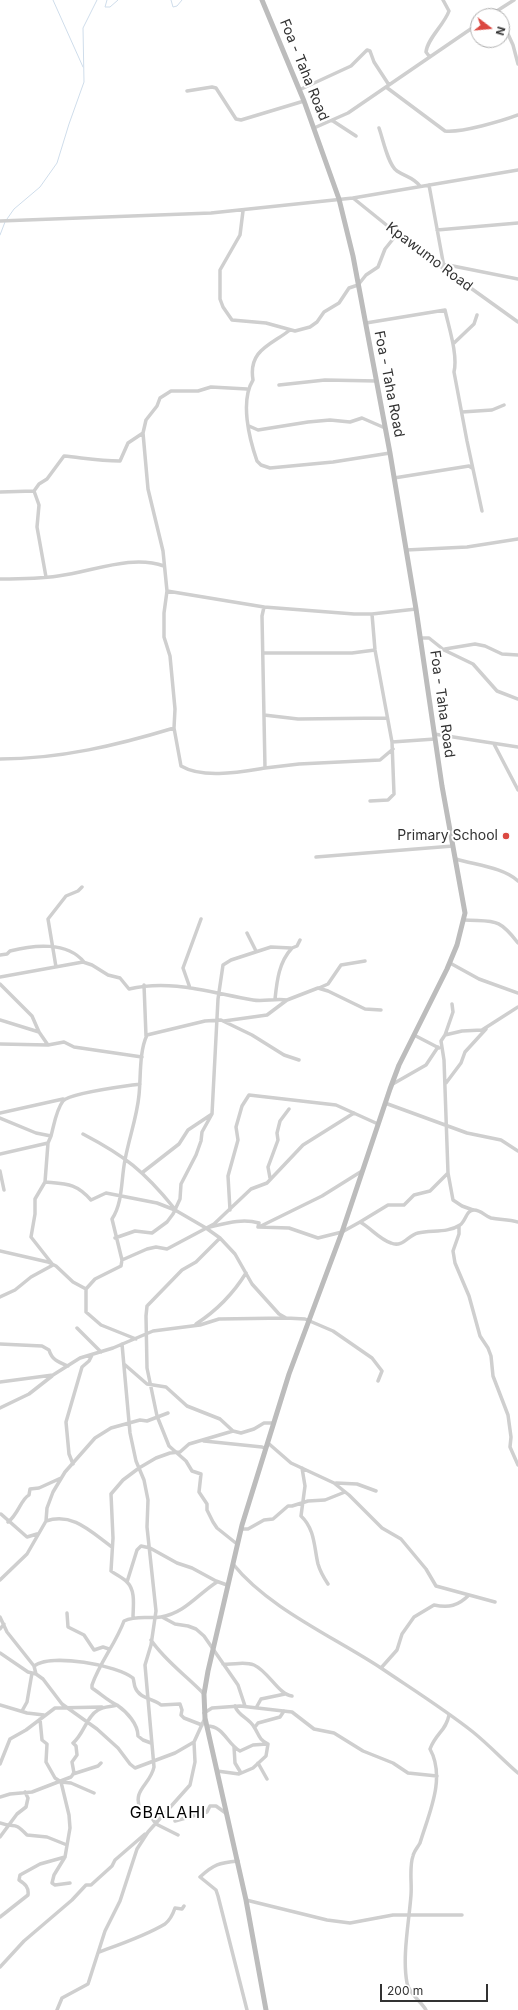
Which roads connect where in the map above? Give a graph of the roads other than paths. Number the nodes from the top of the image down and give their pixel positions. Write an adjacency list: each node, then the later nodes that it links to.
1 (262, 0): 10 (street, Foa - Taha Road)
2 (443, 0): 7 (street)
3 (514, 0): 4 (street)
4 (501, 8)
5 (470, 29): 7 (street)
6 (510, 38): 8 (street)
7 (429, 56): 9 (street)
8 (518, 64)
9 (388, 86): 10 (street); 13 (street); 14 (street)
10 (299, 90): 12 (street, Foa - Taha Road)
11 (187, 91): 12 (street)
12 (304, 101): 15 (street, Foa - Taha Road)
13 (518, 115)
14 (334, 121): 15 (street); 17 (street)
15 (314, 128): 22 (street, Foa - Taha Road)
16 (379, 128): 20 (street)
17 (356, 136)
18 (518, 170): 19 (street)
19 (429, 185): 20 (street); 26 (street)
20 (420, 186): 21 (street)
21 (353, 198): 22 (street); 27 (street, Kpawumo Road)
22 (339, 199): 23 (street); 30 (street, Foa - Taha Road)
23 (243, 211): 24 (street); 34 (street)
24 (1, 221)
25 (518, 223): 26 (street)
26 (437, 230): 28 (street)
27 (397, 234): 28 (street, Kpawumo Road); 30 (street)
28 (443, 266): 29 (street); 32 (street, Kpawumo Road)
29 (518, 280)
30 (358, 285): 33 (street, Foa - Taha Road); 34 (street)
31 (477, 315): 35 (street)
32 (518, 322)
33 (366, 323): 35 (street); 36 (street, Foa - Taha Road)
34 (290, 330): 38 (street)
35 (452, 344): 40 (street)
36 (377, 382): 37 (street); 42 (street, Foa - Taha Road)
37 (279, 385)
38 (247, 389): 41 (street); 43 (street)
39 (504, 405): 40 (street)
40 (462, 412): 45 (street)
41 (249, 426): 42 (street); 44 (street)
42 (385, 428): 44 (street, Foa - Taha Road)
43 (143, 433): 47 (street); 52 (street)
44 (390, 453): 46 (street, Foa - Taha Road)
45 (472, 468): 46 (street); 49 (street)
46 (394, 478): 51 (street, Foa - Taha Road)
47 (34, 491): 48 (street); 53 (street)
48 (0, 492)
49 (482, 510)
50 (518, 539): 51 (street)
51 (406, 550): 57 (street, Foa - Taha Road)
52 (164, 566): 53 (street); 55 (street)
53 (46, 577): 54 (street)
54 (0, 579)
55 (167, 591): 56 (street); 67 (street)
56 (264, 607): 58 (street); 62 (street)
57 (416, 609): 58 (street); 59 (street, Foa - Taha Road)
58 (372, 614): 60 (street)
59 (420, 638): 61 (street); 68 (street, Foa - Taha Road)
60 (375, 650): 62 (street); 66 (street)
61 (444, 650): 63 (street); 64 (street)
62 (262, 653): 65 (street)
63 (518, 655)
64 (518, 699)
65 (264, 715): 66 (street); 74 (street)
66 (387, 718): 69 (street)
67 (174, 728): 73 (street); 74 (street)
68 (434, 736): 69 (street); 70 (street); 77 (street, Foa - Taha Road)
69 (392, 742): 72 (street)
70 (494, 744): 71 (street); 75 (street)
71 (518, 747)
72 (393, 749): 74 (street); 76 (street)
73 (0, 759)
74 (265, 768)
75 (518, 790)
76 (370, 801)
77 (453, 846): 78 (street); 79 (street, Foa - Taha Road)
78 (316, 857)
79 (456, 859): 80 (street); 83 (street, Foa - Taha Road)
80 (518, 881)
81 (82, 887): 87 (street)
82 (201, 919): 98 (street)
83 (464, 920): 86 (street); 93 (street, Foa - Taha Road)
84 (247, 933): 89 (street)
85 (300, 940): 88 (street)
86 (518, 943)
87 (54, 947): 90 (street); 92 (street); 94 (street)
88 (291, 948): 89 (street); 102 (street)
89 (256, 951): 101 (street)
90 (0, 955)
91 (365, 961): 99 (street)
92 (85, 963): 94 (street); 97 (street)
93 (450, 963): 100 (street); 112 (street, Foa - Taha Road)
94 (56, 967): 95 (street)
95 (0, 977)
96 (0, 984): 111 (street)
97 (144, 985): 98 (street); 114 (street)
98 (190, 988): 101 (street)
99 (318, 988): 103 (street); 106 (street)
100 (518, 993)
101 (219, 994): 102 (street); 107 (street)
102 (275, 999): 103 (street)
103 (287, 1000): 109 (street)
104 (452, 1004): 113 (street)
105 (518, 1006): 110 (street)
106 (381, 1010)
107 (217, 1019): 109 (street); 114 (street); 128 (street)
108 (0, 1020): 111 (street)
109 (224, 1020): 119 (street)
110 (486, 1028): 113 (street); 121 (street)
111 (39, 1032): 116 (street)
112 (414, 1035): 117 (street); 122 (street, Foa - Taha Road)
113 (445, 1035): 117 (street)
114 (146, 1038): 118 (street)
115 (0, 1044): 116 (street)
116 (48, 1045): 118 (street)
117 (439, 1048): 121 (street); 122 (street)
118 (142, 1057): 120 (street)
119 (299, 1060)
120 (140, 1084): 123 (street); 137 (street)
121 (445, 1084): 131 (street)
122 (391, 1085): 124 (street, Foa - Taha Road)
123 (64, 1099): 126 (street); 133 (street)
124 (385, 1103): 130 (street, Foa - Taha Road); 131 (street)
125 (289, 1109): 142 (street)
126 (0, 1113)
127 (354, 1113): 130 (street); 142 (street); 147 (street)
128 (212, 1114): 140 (street); 146 (street)
129 (0, 1118): 133 (street)
130 (378, 1124): 138 (street, Foa - Taha Road)
131 (447, 1126): 135 (street); 141 (street)
132 (83, 1134): 137 (street)
133 (51, 1136): 134 (street)
134 (48, 1143): 136 (street); 143 (street)
135 (518, 1151)
136 (0, 1154)
137 (125, 1159): 140 (street); 145 (street)
138 (363, 1170): 152 (street); 154 (street, Foa - Taha Road)
139 (0, 1171): 144 (street)
140 (143, 1172): 146 (street)
141 (448, 1173): 148 (street); 149 (street)
142 (270, 1178): 147 (street)
143 (45, 1182): 145 (street); 159 (street)
144 (4, 1190)
145 (120, 1196): 146 (street); 155 (street)
146 (175, 1210): 153 (street); 155 (street)
147 (230, 1210): 153 (street)
148 (474, 1210): 150 (street); 151 (street)
149 (360, 1222): 151 (street); 154 (street)
150 (518, 1222)
151 (459, 1226): 190 (street)
152 (258, 1227): 153 (street); 154 (street)
153 (206, 1228): 156 (street); 158 (street)
154 (342, 1232): 164 (street, Foa - Taha Road)
155 (116, 1238): 158 (street)
156 (220, 1238): 160 (street); 167 (street)
157 (0, 1251): 159 (street)
158 (122, 1260): 161 (street)
159 (53, 1265): 161 (street); 162 (street)
160 (246, 1273): 163 (street); 165 (street)
161 (86, 1290): 168 (street)
162 (0, 1298)
163 (286, 1318): 164 (street); 165 (street)
164 (308, 1321): 176 (street); 183 (street, Foa - Taha Road)
165 (196, 1325): 167 (street)
166 (77, 1328): 171 (street)
167 (147, 1334): 168 (street); 178 (street)
168 (136, 1339): 170 (street)
169 (0, 1344): 174 (street)
170 (122, 1344): 171 (street); 173 (street)
171 (100, 1352): 172 (street)
172 (92, 1355): 174 (street); 189 (street)
173 (124, 1364): 178 (street); 182 (street)
174 (68, 1366): 175 (street)
175 (53, 1375): 177 (street); 179 (street)
176 (378, 1381)
177 (0, 1382)
178 (151, 1385): 181 (street); 184 (street)
179 (0, 1408)
180 (168, 1413): 181 (street)
181 (157, 1416): 182 (street); 188 (street)
182 (130, 1423): 189 (street); 191 (street)
183 (274, 1423): 184 (street); 186 (street, Foa - Taha Road)
184 (234, 1430): 185 (street)
185 (201, 1440): 187 (street); 188 (street)
186 (268, 1443): 187 (street, Foa - Taha Road); 192 (street)
187 (266, 1449): 201 (street, Foa - Taha Road)
188 (176, 1452): 191 (street); 203 (street)
189 (73, 1464): 193 (street)
190 (518, 1465)
191 (138, 1468): 204 (street); 205 (street)
192 (302, 1468): 194 (street); 197 (street)
193 (62, 1477): 199 (street); 200 (street)
194 (334, 1483): 195 (street); 196 (street)
195 (376, 1491)
196 (345, 1492): 197 (street); 212 (street)
197 (304, 1502): 201 (street); 210 (street)
198 (1, 1514): 200 (street)
199 (46, 1521): 202 (street); 204 (street)
200 (8, 1522): 202 (street)
201 (241, 1528): 203 (street, Foa - Taha Road)
202 (37, 1534): 207 (street)
203 (237, 1544): 206 (street, Foa - Taha Road)
204 (112, 1547): 208 (street)
205 (150, 1548): 208 (street); 209 (street); 216 (street)
206 (232, 1563): 211 (street, Foa - Taha Road); 228 (street)
207 (0, 1580)
208 (127, 1582): 218 (street)
209 (217, 1582): 211 (street); 217 (street)
210 (328, 1584)
211 (227, 1585): 222 (street, Foa - Taha Road)
212 (469, 1595): 213 (street); 228 (street)
213 (495, 1602)
214 (67, 1613): 223 (street)
215 (0, 1617): 219 (street)
216 (155, 1617): 217 (street); 218 (street); 221 (street)
217 (162, 1617): 222 (street)
218 (133, 1618): 223 (street)
219 (4, 1624): 220 (street); 226 (street)
220 (0, 1629)
221 (151, 1640): 230 (street); 233 (street)
222 (213, 1647): 225 (street); 230 (street, Foa - Taha Road)
223 (109, 1649): 227 (street)
224 (0, 1653): 229 (street)
225 (223, 1664): 231 (street); 237 (street)
226 (34, 1666): 227 (street); 229 (street)
227 (101, 1666): 233 (street); 235 (street)
228 (381, 1668): 245 (street)
229 (34, 1673): 238 (street); 241 (street)
230 (204, 1694): 244 (street, Foa - Taha Road)
231 (286, 1694): 232 (street); 240 (street)
232 (292, 1696)
233 (147, 1699): 248 (street); 251 (street)
234 (0, 1705): 241 (street)
235 (117, 1705): 239 (street); 251 (street)
236 (235, 1706): 237 (street); 244 (street); 249 (street)
237 (245, 1706): 240 (street)
238 (67, 1708): 239 (street); 243 (street); 247 (street)
239 (103, 1708): 247 (street)
240 (256, 1708): 242 (street)
241 (22, 1711): 243 (street)
242 (284, 1711): 249 (street); 262 (street)
243 (44, 1715): 246 (street)
244 (204, 1715): 248 (street, Foa - Taha Road)
245 (449, 1715): 260 (street); 262 (street)
246 (40, 1719): 257 (street); 264 (street)
247 (87, 1722): 254 (street); 261 (street)
248 (204, 1726): 250 (street); 253 (street); 258 (street, Foa - Taha Road)
249 (255, 1727): 252 (street)
250 (194, 1742): 254 (street); 271 (street)
251 (152, 1743): 254 (street)
252 (268, 1744): 253 (street); 256 (street)
253 (234, 1747): 259 (street)
254 (153, 1761): 271 (street)
255 (101, 1763): 261 (street)
256 (258, 1763): 259 (street); 263 (street)
257 (0, 1764)
258 (218, 1771): 259 (street); 268 (street, Foa - Taha Road)
259 (241, 1773)
260 (518, 1773)
261 (73, 1774): 264 (street)
262 (437, 1776): 282 (street)
263 (267, 1779)
264 (61, 1782): 265 (street); 266 (street); 276 (street)
265 (25, 1792): 267 (street); 272 (street)
266 (94, 1792)
267 (0, 1797)
268 (227, 1814): 269 (street); 278 (street, Foa - Taha Road)
269 (175, 1821)
270 (0, 1823): 272 (street)
271 (156, 1824): 273 (street); 274 (street)
272 (8, 1825): 275 (street); 276 (street)
273 (148, 1832): 285 (street); 286 (street)
274 (178, 1835)
275 (0, 1837)
276 (66, 1845): 277 (street)
277 (65, 1857): 279 (street); 284 (street)
278 (238, 1861): 280 (street, Foa - Taha Road); 288 (street)
279 (70, 1884)
280 (246, 1900): 282 (street); 289 (street, Foa - Taha Road)
281 (184, 1906): 285 (street)
282 (408, 1914): 283 (street); 290 (street)
283 (462, 1915)
284 (0, 1917)
285 (99, 1952): 287 (street)
286 (0, 1967)
287 (57, 2010)
288 (246, 2010)
289 (266, 2010)
290 (426, 2010)

